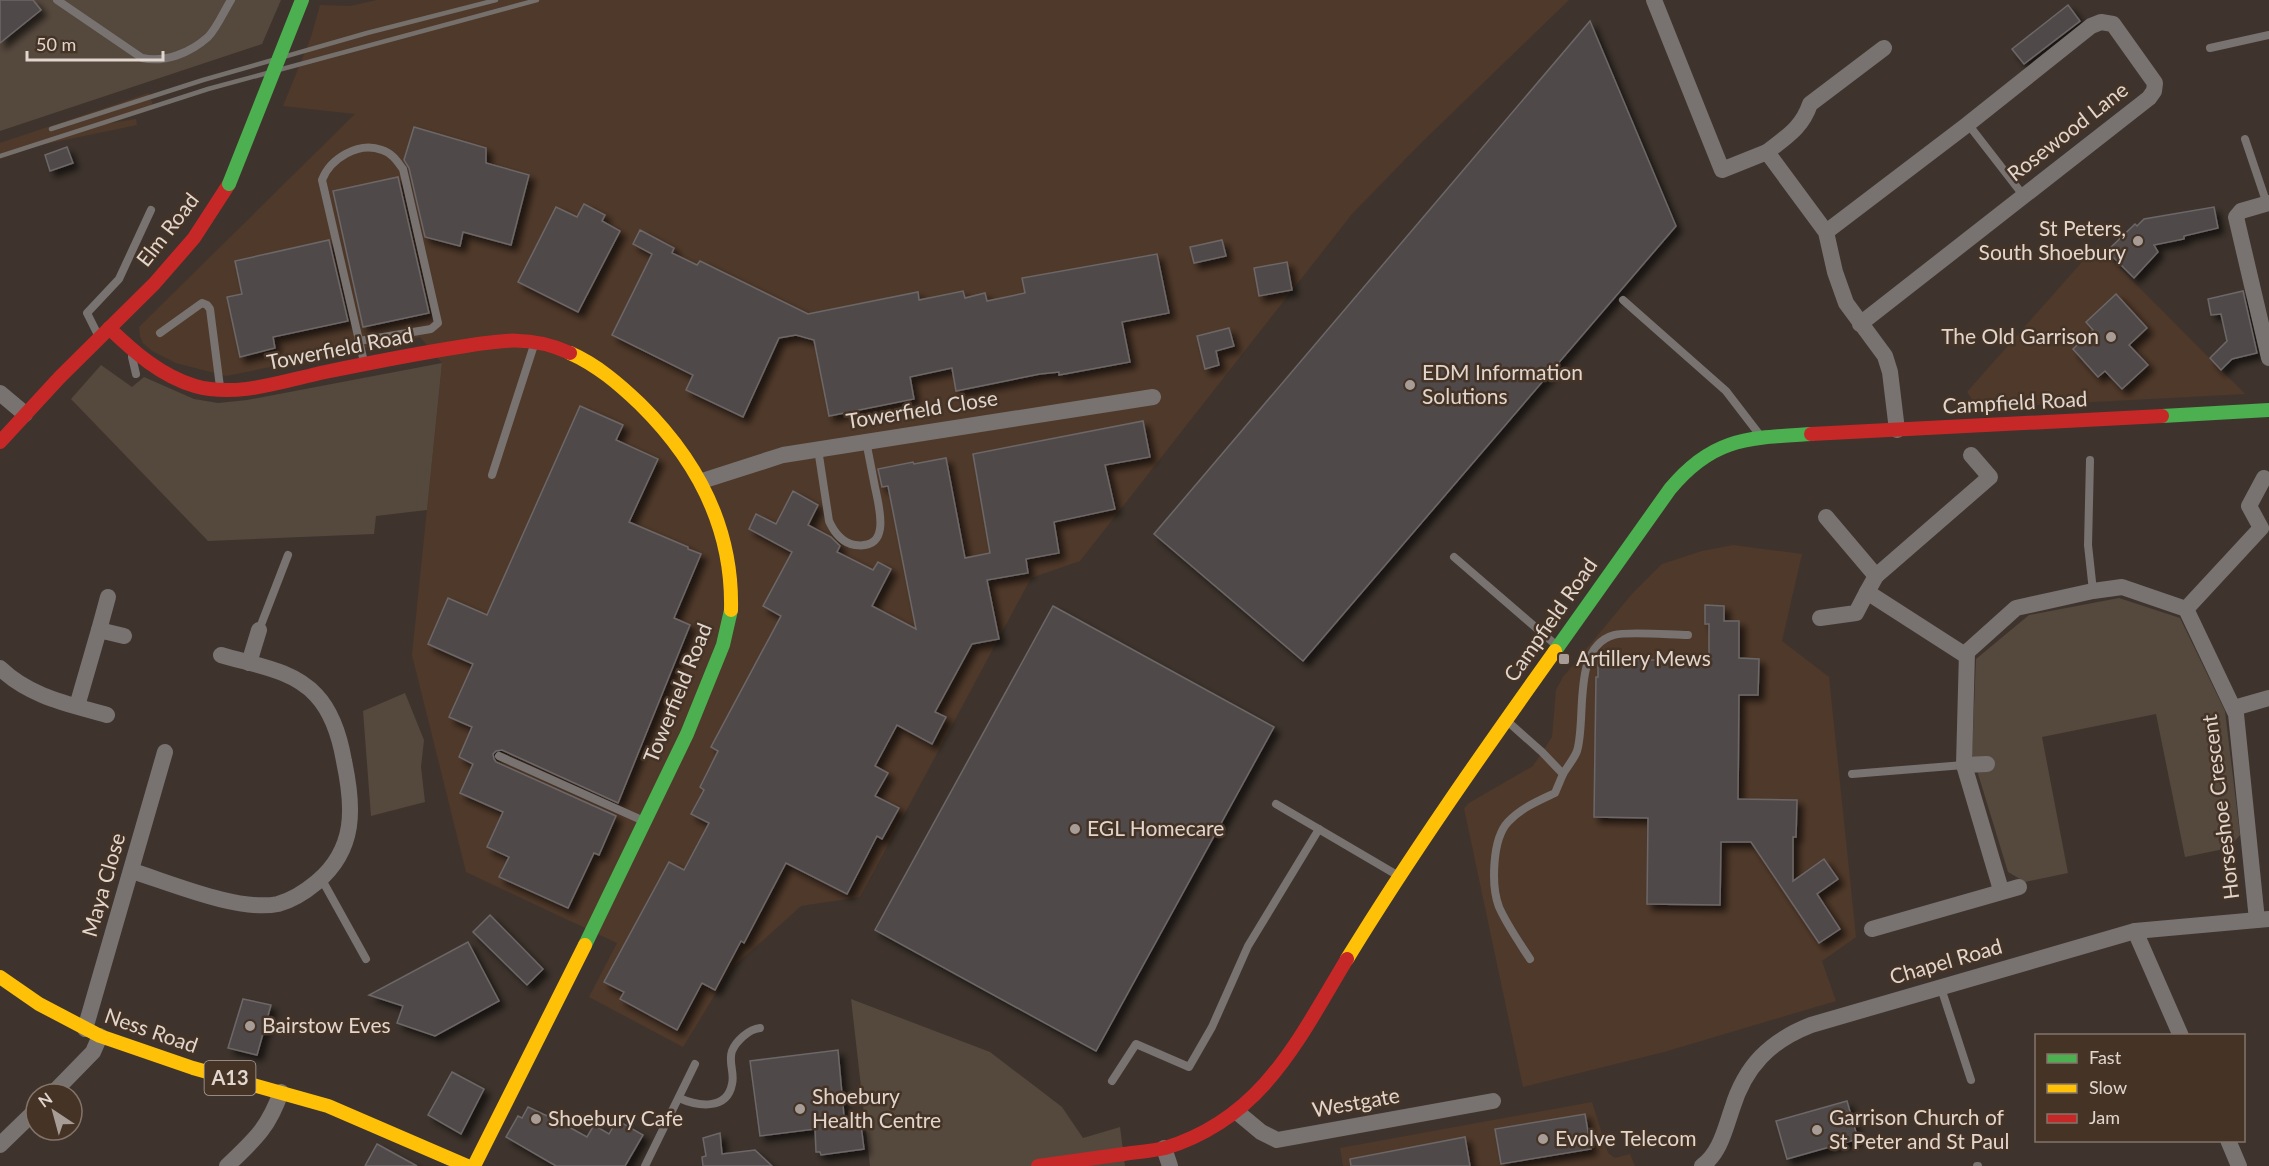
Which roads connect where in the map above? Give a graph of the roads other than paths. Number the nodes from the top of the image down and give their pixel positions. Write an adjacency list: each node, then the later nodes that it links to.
1 (57, 0): 2 (lane)
2 (231, 0)
3 (302, 0): 18 (street, Elm Road, bridge)
4 (1654, 0): 10 (street)
5 (2269, 35): 7 (lane)
6 (1884, 48): 10 (street)
7 (2210, 48)
8 (1968, 124): 11 (lane); 11 (street, Rosewood Lane); 14 (street, Rosewood Lane)
9 (2245, 140): 12 (lane)
10 (1767, 152): 14 (street)
11 (2023, 195): 17 (street, Rosewood Lane)
12 (2268, 204): 16 (street)
13 (151, 210): 18 (lane)
14 (1826, 232): 17 (street)
15 (1623, 300): 32 (lane)
16 (2265, 320): 23 (street)
17 (1860, 324): 31 (street)
18 (104, 333): 22 (street, Towerfield Road); 30 (street, Elm Road)
19 (160, 333): 26 (lane)
20 (359, 341): 20 (lane); 24 (lane)
21 (536, 341): 24 (street, Towerfield Road); 38 (lane); 40 (street, Towerfield Road)
22 (129, 347): 25 (lane); 26 (street, Towerfield Road)
23 (2269, 358)
24 (364, 366): 26 (street, Towerfield Road)
25 (136, 375)
26 (221, 391)
27 (0, 393): 30 (street)
28 (1153, 397): 33 (street, Towerfield Close)
29 (2269, 410): 31 (street, Campfield Road)
30 (25, 414): 34 (street, Elm Road)
31 (1897, 430): 32 (street, Campfield Road)
32 (1761, 437): 55 (street, Campfield Road)
33 (866, 441): 35 (street, Towerfield Close); 35 (lane)
34 (0, 442)
35 (818, 449): 40 (street, Towerfield Close)
36 (1971, 455): 45 (street)
37 (2090, 460): 46 (lane)
38 (492, 475)
39 (2264, 478): 42 (street)
40 (702, 482): 72 (street, Towerfield Road)
41 (1826, 517): 45 (street)
42 (2265, 531): 49 (street)
43 (288, 555): 52 (lane)
44 (1455, 556): 55 (lane)
45 (1876, 576): 47 (street)
46 (2093, 591): 49 (street); 57 (street)
47 (1867, 592): 50 (street); 57 (street)
48 (108, 597): 51 (street)
49 (2186, 609): 62 (street, Horseshoe Crescent)
50 (1820, 618)
51 (99, 630): 54 (street); 61 (street)
52 (259, 630): 58 (street)
53 (1688, 635): 69 (lane)
54 (124, 636)
55 (1558, 646): 64 (street, Campfield Road)
56 (221, 655): 58 (street)
57 (1965, 656): 68 (street)
58 (249, 663): 76 (street)
59 (0, 668): 61 (street)
60 (2269, 698): 62 (street)
61 (77, 706): 63 (street)
62 (2234, 708): 79 (street, Horseshoe Crescent)
63 (107, 715)
64 (1506, 719): 69 (lane); 75 (street, Campfield Road)
65 (165, 752): 74 (street, Maya Close)
66 (499, 756): 72 (lane)
67 (1987, 764): 68 (street)
68 (1964, 765): 70 (lane); 78 (street)
69 (1563, 774): 83 (lane)
70 (1852, 774)
71 (1276, 804): 73 (lane)
72 (646, 822): 102 (street, Towerfield Road)
73 (1318, 829): 75 (lane); 91 (lane)
74 (132, 871): 76 (street); 87 (street, Maya Close)
75 (1398, 876): 96 (street, Campfield Road)
76 (321, 878): 82 (lane)
77 (2019, 886): 78 (street)
78 (2001, 890): 80 (street)
79 (2263, 920): 81 (street, Chapel Road)
80 (1872, 929)
81 (2135, 931): 85 (street, Chapel Road); 88 (street)
82 (366, 959)
83 (1530, 959)
84 (0, 977): 87 (street, Ness Road / A13)
85 (1941, 987): 90 (lane); 101 (street, Chapel Road)
86 (760, 1028): 94 (lane)
87 (92, 1033): 92 (street, Maya Close); 93 (street, Ness Road / A13)
88 (2181, 1034)
89 (695, 1064): 94 (lane)
90 (1971, 1080)
91 (1112, 1081)
92 (64, 1082)
93 (281, 1092): 102 (street, Ness Road / A13); 103 (street)
94 (679, 1098): 104 (lane)
95 (1492, 1101): 96 (street, Westgate)
96 (1237, 1112): 100 (street, Campfield Road)
97 (24, 1122): 99 (street)
98 (2229, 1142): 107 (street)
99 (0, 1145)
100 (1164, 1148): 105 (street, Campfield Road); 106 (street)
101 (1710, 1164)
102 (466, 1165)
103 (227, 1166)
104 (645, 1166)
105 (1038, 1166)
106 (1170, 1166)
107 (2239, 1166)

